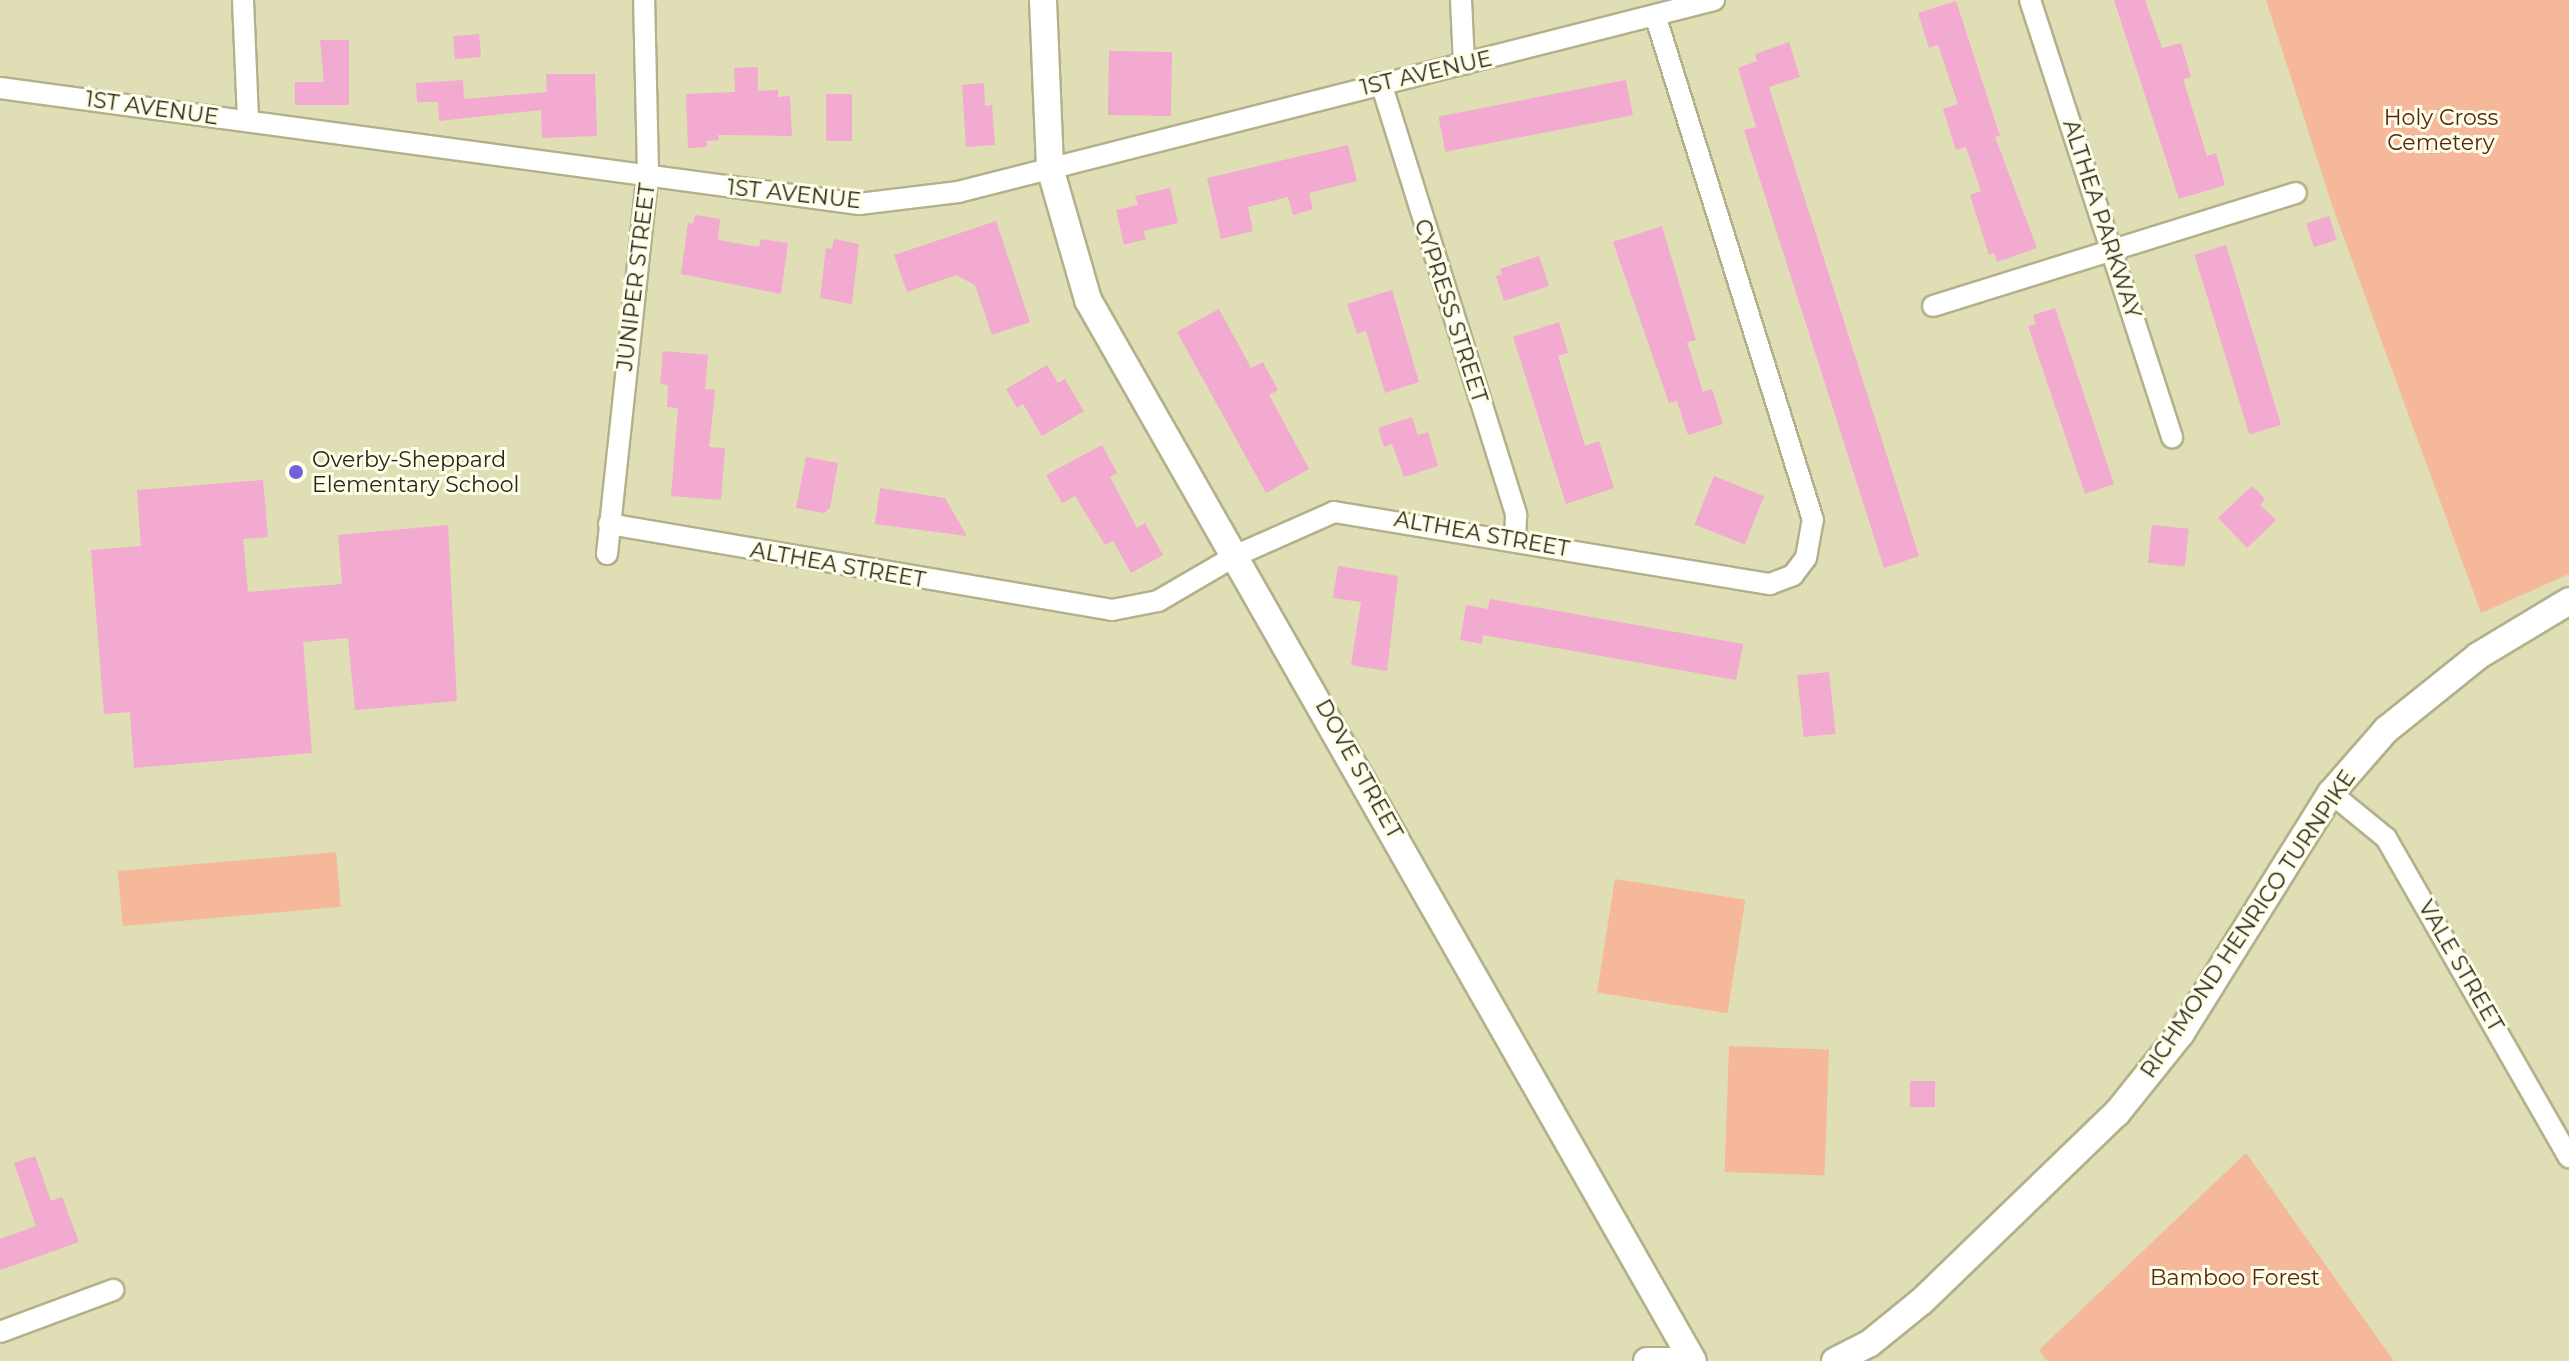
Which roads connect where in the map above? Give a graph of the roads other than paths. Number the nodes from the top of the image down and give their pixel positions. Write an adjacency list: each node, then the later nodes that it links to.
1 (243, 0): 11 (street)
2 (644, 0): 13 (street, JUNIPER STREET)
3 (1043, 0): 12 (street, DOVE STREET)
4 (1461, 0): 8 (street)
5 (1714, 0): 7 (street, 1ST AVENUE)
6 (2030, 0): 15 (street, ALTHEA PARKWAY)
7 (1656, 18): 8 (street, 1ST AVENUE); 19 (street, ALTHEA STREET)
8 (1464, 64): 9 (street, 1ST AVENUE)
9 (1381, 83): 12 (street, 1ST AVENUE); 19 (street, CYPRESS STREET)
10 (0, 88): 11 (street, 1ST AVENUE)
11 (248, 121): 13 (street, 1ST AVENUE)
12 (1050, 168): 13 (street, 1ST AVENUE); 21 (street, DOVE STREET)
13 (648, 172): 18 (street, JUNIPER STREET)
14 (2296, 193): 15 (street)
15 (2114, 251): 16 (street); 17 (street, ALTHEA PARKWAY)
16 (1933, 306)
17 (2172, 438)
18 (609, 524): 20 (street, JUNIPER STREET); 21 (street, ALTHEA STREET)
19 (1515, 540): 21 (street, ALTHEA STREET)
20 (607, 554)
21 (1237, 555): 29 (street, DOVE STREET)
22 (2569, 601): 23 (street, RICHMOND HENRICO TURNPIKE)
23 (2331, 793): 24 (street, VALE STREET); 30 (street, RICHMOND HENRICO TURNPIKE)
24 (2569, 1157)
25 (113, 1290): 26 (street)
26 (0, 1332)
27 (1647, 1361): 28 (street)
28 (1674, 1361)
29 (1693, 1361)
30 (1835, 1361)

